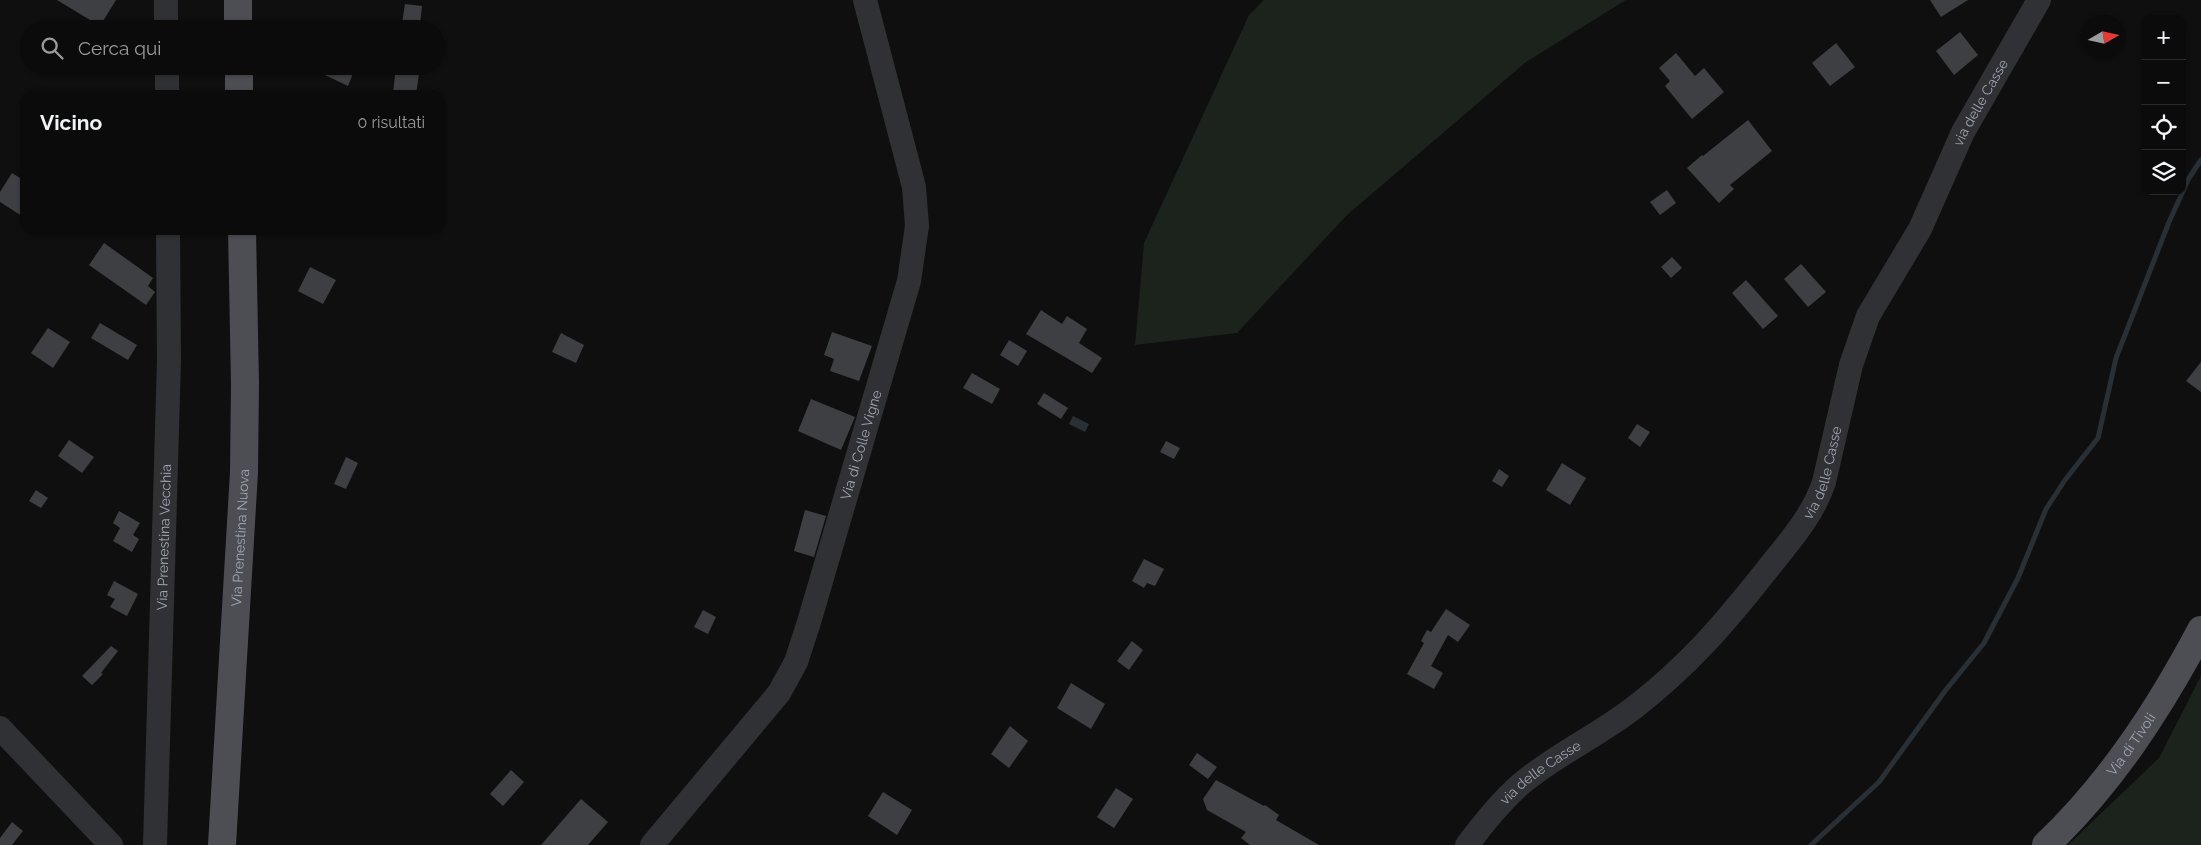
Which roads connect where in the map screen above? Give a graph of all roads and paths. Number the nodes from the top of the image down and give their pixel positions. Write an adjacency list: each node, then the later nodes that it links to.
1 (166, 0): 5 (street)
2 (238, 0): 6 (main road)
3 (866, 0): 18 (street, Via di Colle Vigne)
4 (2038, 0): 19 (street, via delle Casse)
5 (166, 20)
6 (238, 20)
7 (167, 75): 9 (street)
8 (239, 75): 10 (main road)
9 (167, 90)
10 (240, 90)
11 (168, 235): 17 (street, Via Prenestina Vecchia)
12 (242, 235): 15 (main road, Via Prenestina Nuova)
13 (2201, 630): 20 (main road, Via di Tivoli)
14 (0, 728): 16 (street)
15 (219, 843)
16 (111, 845)
17 (155, 845)
18 (652, 845)
19 (1467, 845)
20 (2046, 845)

